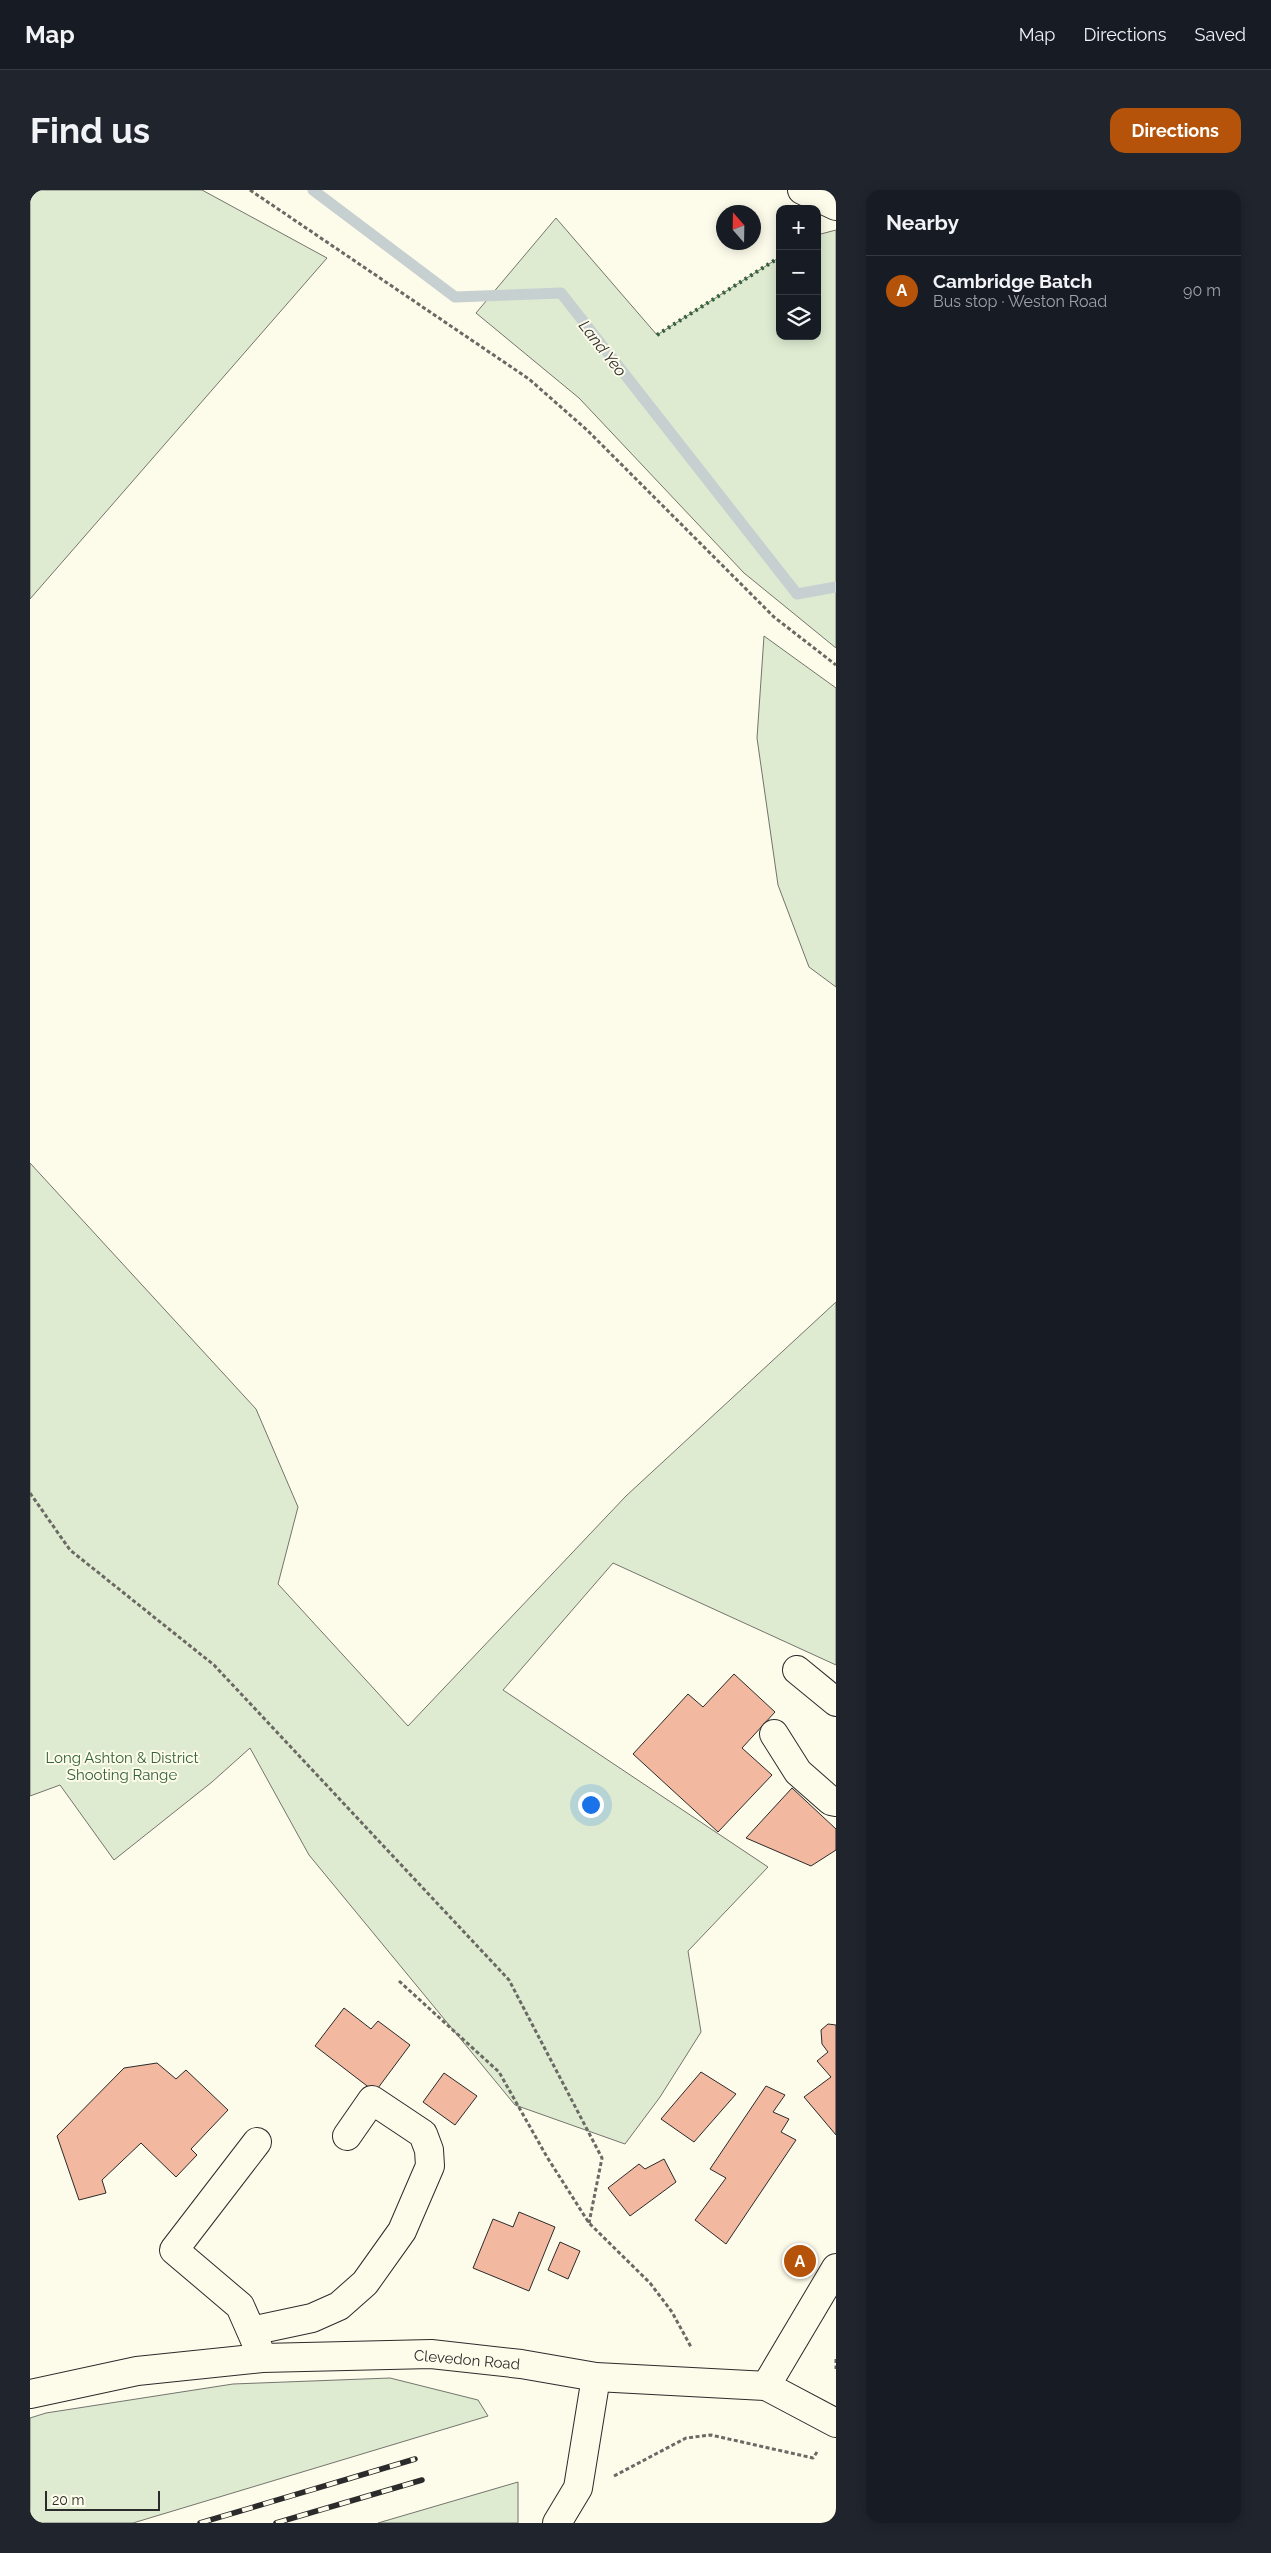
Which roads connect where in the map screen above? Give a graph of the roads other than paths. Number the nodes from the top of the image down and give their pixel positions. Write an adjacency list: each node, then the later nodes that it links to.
1 (802, 190): 4 (main road)
2 (832, 190): 3 (main road)
3 (836, 193)
4 (836, 206)
5 (797, 1670): 6 (main road)
6 (836, 1702)
7 (774, 1734): 8 (main road)
8 (836, 1802)
9 (347, 2136): 12 (main road)
10 (257, 2142): 12 (main road)
11 (836, 2268): 15 (main road)
12 (251, 2331): 13 (main road)
13 (262, 2358): 14 (main road, Clevedon Road); 16 (main road, Clevedon Road)
14 (596, 2377): 15 (main road, Clevedon Road); 18 (main road)
15 (766, 2386): 17 (main road, Clevedon Road)
16 (30, 2394)
17 (829, 2434)
18 (557, 2523)

